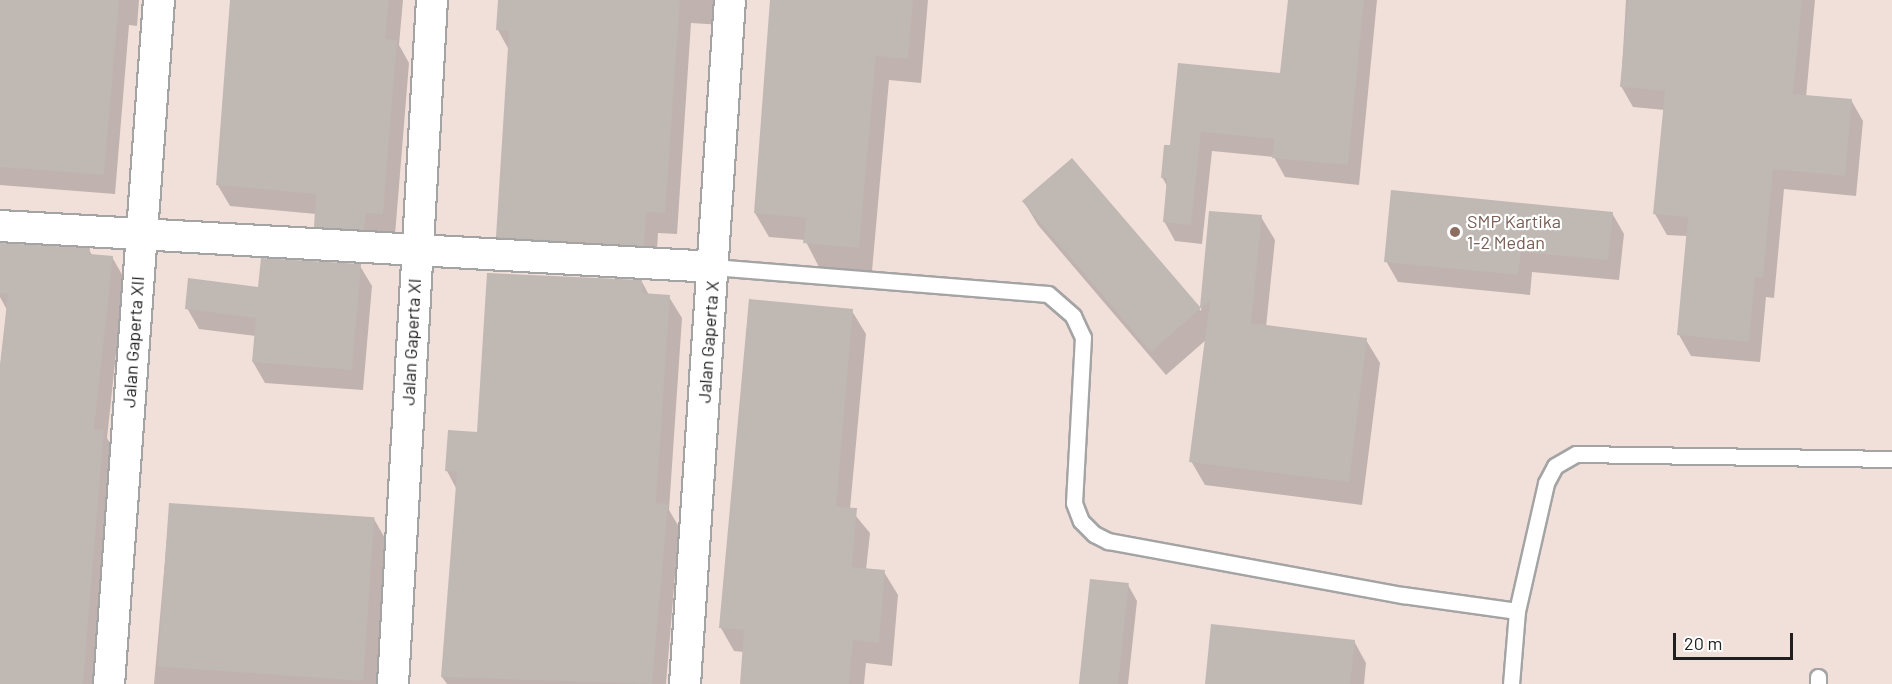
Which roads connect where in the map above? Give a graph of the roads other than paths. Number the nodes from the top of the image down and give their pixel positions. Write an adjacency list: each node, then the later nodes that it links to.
1 (159, 0): 5 (street, Jalan Gaperta XII)
2 (432, 0): 6 (street, Jalan Gaperta XI)
3 (730, 0): 7 (street, Jalan Gaperta X)
4 (0, 226): 5 (street)
5 (141, 236): 6 (street); 10 (street, Jalan Gaperta XII)
6 (415, 251): 7 (street); 11 (street, Jalan Gaperta XI)
7 (712, 267): 9 (lane); 12 (street, Jalan Gaperta X)
8 (1892, 459): 9 (lane)
9 (1517, 611): 13 (lane)
10 (109, 684)
11 (393, 684)
12 (685, 684)
13 (1511, 684)

